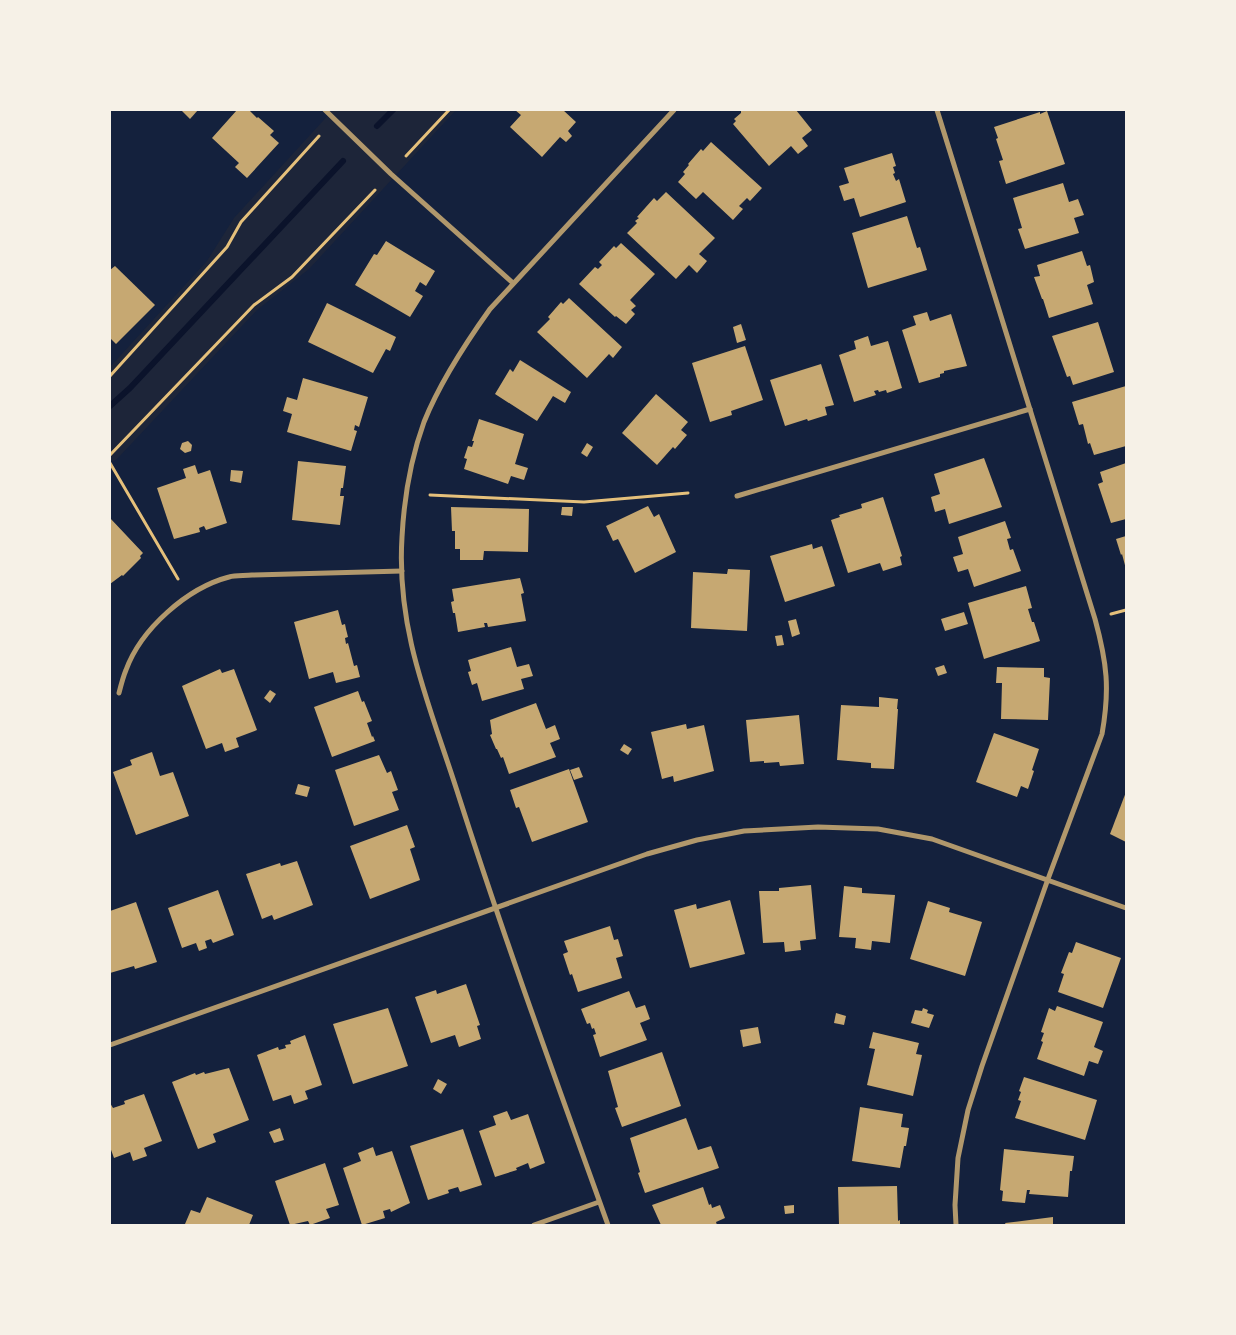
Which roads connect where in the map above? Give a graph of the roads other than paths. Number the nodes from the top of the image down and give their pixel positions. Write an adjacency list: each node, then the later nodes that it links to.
1 (325, 110): 4 (street)
2 (674, 110): 4 (street)
3 (937, 110): 5 (street)
4 (513, 284): 7 (street)
5 (1030, 409): 6 (street); 9 (street)
6 (737, 496)
7 (402, 571): 8 (street); 10 (street)
8 (119, 692)
9 (1048, 879): 10 (street); 11 (street); 16 (street)
10 (495, 908): 12 (street); 13 (street)
11 (1126, 908)
12 (110, 1045)
13 (600, 1202): 14 (street); 15 (street)
14 (534, 1225)
15 (608, 1225)
16 (956, 1225)

